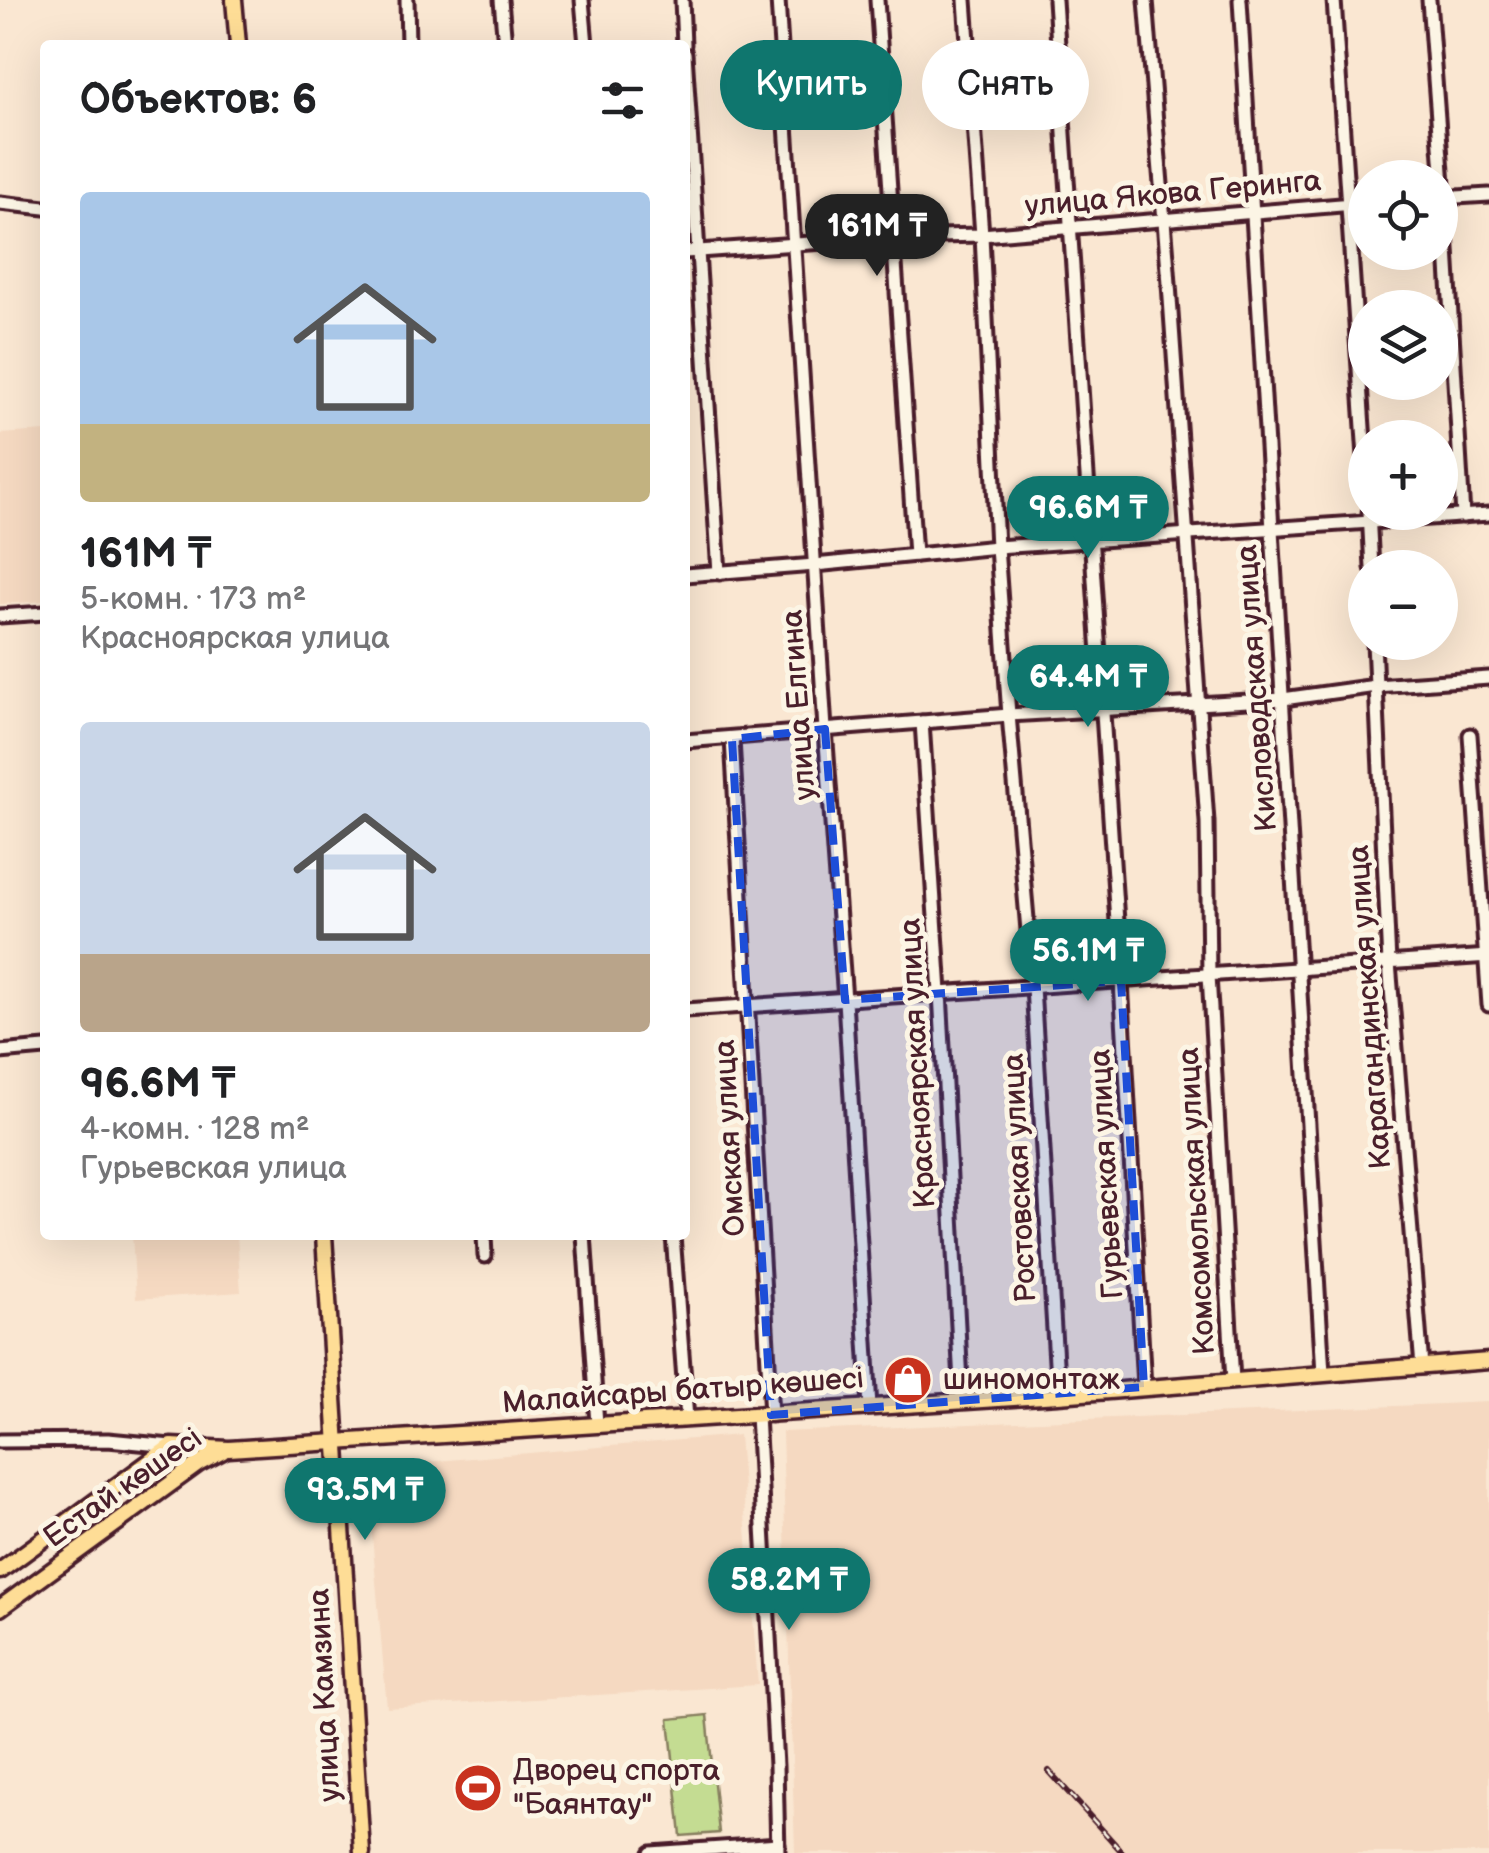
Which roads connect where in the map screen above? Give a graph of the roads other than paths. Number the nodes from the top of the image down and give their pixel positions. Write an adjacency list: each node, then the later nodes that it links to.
1 (234, 0): 14 (main road)
2 (407, 0): 15 (street)
3 (501, 0): 16 (street)
4 (582, 0): 17 (street)
5 (682, 0): 18 (street)
6 (778, 0): 31 (street, улица Елгина)
7 (877, 0): 30 (street)
8 (965, 0): 29 (street, Ростовская улица)
9 (1055, 0): 28 (street, Гурьевская улица)
10 (1146, 0): 27 (street, Комсомольская улица)
11 (1240, 0): 26 (street, Кисловодская улица)
12 (1334, 0): 24 (street)
13 (1429, 0): 19 (street)
14 (238, 40)
15 (408, 40)
16 (504, 40)
17 (586, 40)
18 (684, 40)
19 (1440, 160)
20 (690, 195): 32 (street)
21 (1489, 195): 22 (street)
22 (1458, 197)
23 (0, 203): 25 (street)
24 (1346, 204): 26 (street, улица Якова Геринга); 34 (street)
25 (40, 207)
26 (1253, 212): 27 (street, улица Якова Геринга); 39 (street, Кисловодская улица)
27 (1164, 220): 28 (street, улица Якова Геринга); 40 (street, Комсомольская улица)
28 (1072, 228): 29 (street, улица Якова Геринга); 41 (street, Гурьевская улица)
29 (982, 235): 30 (street, улица Якова Геринга); 42 (street, Ростовская улица)
30 (894, 238): 31 (street, улица Якова Геринга); 43 (street)
31 (796, 244): 32 (street, улица Якова Геринга); 44 (street, улица Елгина)
32 (692, 252): 45 (street)
33 (1447, 270): 37 (street)
34 (1362, 420)
35 (1489, 514): 37 (street)
36 (1458, 516): 37 (street)
37 (1463, 516)
38 (1348, 519): 39 (street)
39 (1272, 527): 40 (street); 52 (street, Кисловодская улица)
40 (1186, 534): 41 (street); 53 (street, Комсомольская улица)
41 (1091, 540): 42 (street); 54 (street, Гурьевская улица)
42 (997, 547): 43 (street); 55 (street, Ростовская улица)
43 (916, 555): 44 (street)
44 (815, 565): 45 (street); 57 (street, улица Елгина)
45 (719, 572): 46 (street)
46 (690, 575)
47 (40, 613): 48 (street)
48 (0, 616)
49 (1375, 660): 51 (street, Карагандинская улица)
50 (1489, 678): 51 (street)
51 (1376, 686): 52 (street); 62 (street, Карагандинская улица)
52 (1283, 699): 53 (street); 63 (street, Кисловодская улица)
53 (1198, 705): 54 (street); 64 (street, Комсомольская улица)
54 (1103, 709): 55 (street); 65 (street, Гурьевская улица)
55 (1009, 715): 56 (street); 66 (street, Ростовская улица)
56 (922, 722): 57 (street); 67 (street, Красноярская улица)
57 (825, 730): 59 (street); 68 (street, улица Елгина)
58 (1470, 735): 61 (street)
59 (732, 739): 60 (street); 70 (street, Омская улица)
60 (690, 741)
61 (1487, 956): 62 (street); 69 (street)
62 (1389, 964): 63 (street); 80 (street, Карагандинская улица)
63 (1299, 968): 64 (street); 81 (street, Кисловодская улица)
64 (1209, 976): 65 (street); 82 (street, Комсомольская улица)
65 (1122, 981): 66 (street); 83 (street, Гурьевская улица)
66 (1034, 987): 67 (street); 84 (street, Ростовская улица)
67 (940, 992): 68 (street); 85 (street, Красноярская улица)
68 (845, 1000): 70 (street); 86 (street, улица Елгина)
69 (1489, 1005)
70 (748, 1006): 71 (street); 87 (street, Омская улица)
71 (690, 1010)
72 (40, 1048): 73 (street)
73 (0, 1052)
74 (324, 1240): 91 (main road, улица Камзина)
75 (484, 1240): 78 (street)
76 (584, 1240): 89 (street)
77 (672, 1240): 88 (street)
78 (486, 1256)
79 (1489, 1362): 80 (main road, Малайсары батыр көшесі)
80 (1422, 1367): 81 (main road, Малайсары батыр көшесі)
81 (1322, 1373): 82 (main road, Малайсары батыр көшесі)
82 (1233, 1381): 83 (main road, Малайсары батыр көшесі)
83 (1144, 1387): 84 (main road, Малайсары батыр көшесі)
84 (1058, 1395): 85 (main road, Малайсары батыр көшесі)
85 (962, 1401): 86 (main road, Малайсары батыр көшесі)
86 (870, 1408): 87 (main road, Малайсары батыр көшесі)
87 (764, 1415): 88 (main road, Малайсары батыр көшесі); 96 (street, Омская улица)
88 (687, 1419): 89 (main road, Малайсары батыр көшесі)
89 (596, 1424): 91 (main road, Малайсары батыр көшесі)
90 (0, 1440): 92 (street, Малайсары батыр көшесі)
91 (337, 1441): 93 (main road, Малайсары батыр көшесі); 97 (main road, улица Камзина)
92 (172, 1446): 93 (main road, Малайсары батыр көшесі); 94 (main road, Естай көшесі)
93 (229, 1449): 95 (main road, Естай көшесі)
94 (0, 1571)
95 (0, 1608)
96 (778, 1849): 98 (street)
97 (362, 1853)
98 (651, 1853)

